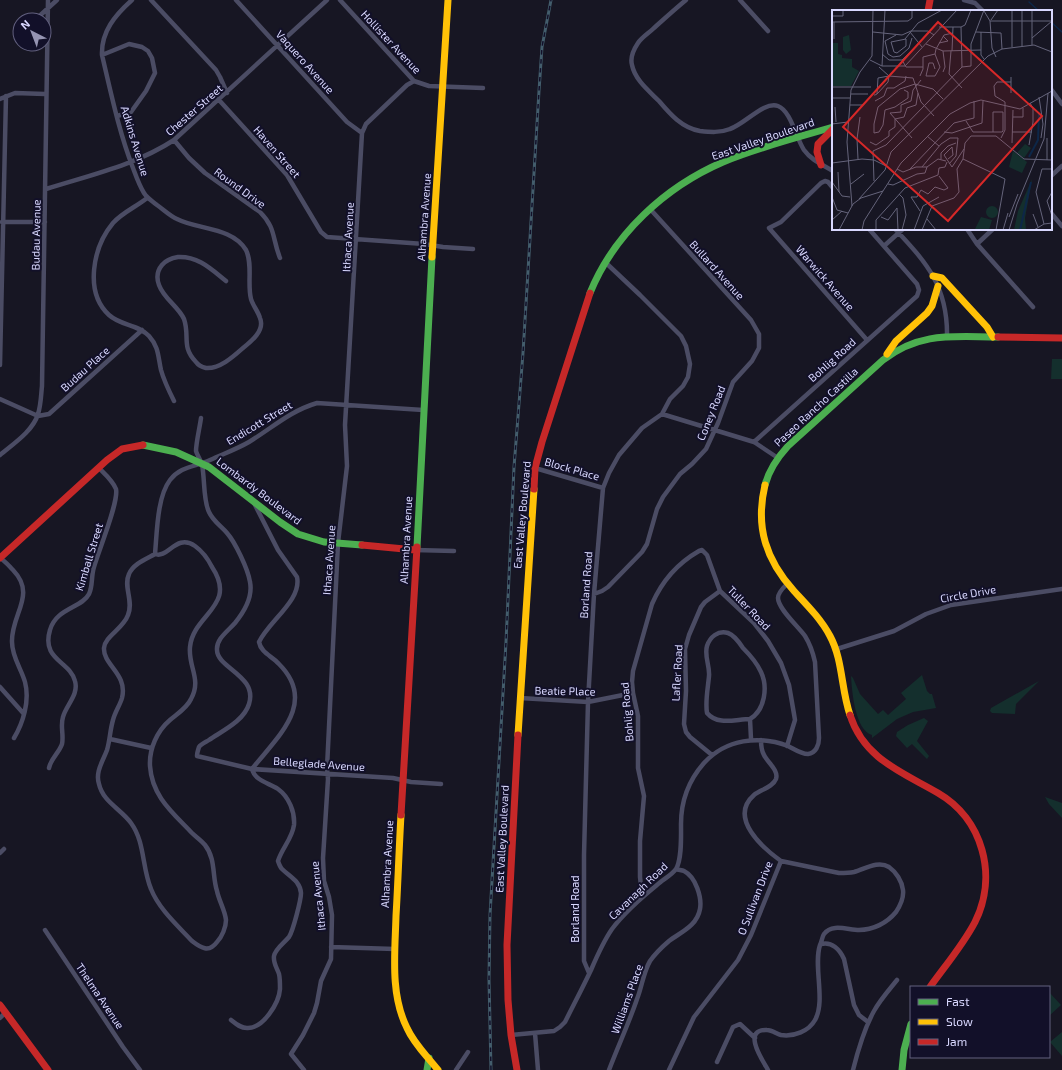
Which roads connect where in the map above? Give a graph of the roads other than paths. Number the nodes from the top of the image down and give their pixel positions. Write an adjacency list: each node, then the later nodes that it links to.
1 (48, 0): 13 (street, Budau Avenue)
2 (57, 0): 13 (street)
3 (132, 0): 19 (street, Adkins Avenue)
4 (151, 0): 24 (street)
5 (236, 0): 18 (street, Vaquero Avenue)
6 (327, 0): 18 (street, Chester Street)
7 (340, 0): 20 (street, Hollister Avenue)
8 (448, 0): 21 (main road, Alhambra Avenue)
9 (686, 0): 34 (street)
10 (740, 0): 17 (street)
11 (930, 0): 14 (main road)
12 (964, 0): 15 (street)
13 (48, 9): 16 (street); 25 (street, Budau Avenue)
14 (928, 10)
15 (982, 10)
16 (44, 12)
17 (768, 31)
18 (278, 45): 24 (street, Chester Street); 33 (street, Vaquero Avenue)
19 (102, 55): 30 (street, Adkins Avenue); 30 (street)
20 (414, 81): 21 (street, Hollister Avenue); 33 (street)
21 (442, 87): 22 (street, Hollister Avenue); 55 (main road, Alhambra Avenue)
22 (483, 88)
23 (1052, 90): 29 (street)
24 (227, 93): 28 (street, Chester Street)
25 (46, 94): 26 (street); 42 (street, Budau Avenue)
26 (6, 96): 27 (street); 46 (street)
27 (0, 99)
28 (219, 100): 35 (street, Chester Street); 53 (street, Haven Street)
29 (1062, 104)
30 (117, 116): 36 (street, Adkins Avenue)
31 (832, 128): 34 (main road, East Valley Boulevard)
32 (832, 129): 37 (main road)
33 (362, 133): 53 (street, Ithaca Avenue)
34 (797, 138): 37 (street); 44 (main road, East Valley Boulevard)
35 (174, 140): 36 (street, Chester Street); 58 (street, Round Drive)
36 (131, 162): 42 (street, Chester Street); 43 (street, Adkins Avenue)
37 (821, 164): 39 (street)
38 (1062, 166): 40 (street)
39 (832, 170)
40 (1052, 175)
41 (832, 187): 68 (street, Warwick Avenue)
42 (46, 189): 47 (street, Budau Avenue)
43 (148, 198): 61 (street, Adkins Avenue); 64 (street)
44 (651, 210): 59 (main road, East Valley Boulevard); 69 (street, Bullard Avenue)
45 (1052, 214): 48 (street)
46 (2, 222): 47 (street); 71 (street)
47 (45, 222): 77 (street, Budau Avenue)
48 (1062, 226)
49 (870, 230): 56 (street)
50 (968, 230): 54 (street)
51 (992, 230): 54 (street)
52 (897, 231): 56 (street); 60 (street)
53 (357, 239): 55 (street, Haven Street); 74 (street, Ithaca Avenue)
54 (976, 244): 63 (street)
55 (433, 246): 57 (street, Haven Street); 75 (main road, Alhambra Avenue)
56 (884, 246): 68 (street, Bohlig Road)
57 (473, 249)
58 (280, 258)
59 (605, 262): 76 (street, Borland Road); 85 (main road, East Valley Boulevard)
60 (933, 276): 62 (street); 66 (main road)
61 (226, 281)
62 (938, 286): 65 (street); 70 (main road)
63 (1033, 307)
64 (142, 330): 73 (street); 77 (street, Budau Place)
65 (948, 337): 66 (main road, Paseo Rancho Castilla); 70 (main road, Paseo Rancho Castilla)
66 (994, 337): 67 (main road, Paseo Rancho Castilla)
67 (1062, 338)
68 (867, 340): 80 (street, Bohlig Road)
69 (759, 348): 79 (street, Coney Road)
70 (883, 360): 82 (main road, Paseo Rancho Castilla)
71 (0, 365)
72 (0, 399): 77 (street)
73 (174, 401)
74 (347, 406): 75 (street, Endicott Street); 83 (street, Endicott Street); 88 (street, Ithaca Avenue)
75 (423, 410): 89 (main road, Alhambra Avenue)
76 (662, 414): 79 (street); 86 (street, Borland Road)
77 (38, 416): 81 (street, Budau Avenue)
78 (201, 418): 83 (street)
79 (715, 430): 80 (street); 97 (street, Coney Road)
80 (754, 442): 82 (street)
81 (0, 455)
82 (778, 458): 94 (main road, Paseo Rancho Castilla)
83 (202, 464): 84 (main road, Lombardy Boulevard); 87 (main road, Lombardy Boulevard); 92 (street, Endicott Street); 113 (street, Belleglade Avenue)
84 (99, 468): 93 (main road, Lombardy Boulevard); 112 (street, Kimball Street)
85 (535, 468): 86 (street, Block Place); 101 (main road, East Valley Boulevard)
86 (603, 488): 97 (street, Borland Road)
87 (252, 500): 88 (main road, Lombardy Boulevard); 113 (street)
88 (338, 543): 89 (main road, Lombardy Boulevard); 114 (street, Ithaca Avenue)
89 (415, 550): 91 (street, Lombardy Boulevard); 115 (main road, Alhambra Avenue)
90 (702, 550): 96 (street, Tuller Road); 100 (street, Bohlig Road)
91 (454, 552)
92 (155, 554): 106 (street); 110 (street)
93 (0, 558): 103 (street)
94 (788, 583): 98 (main road, Paseo Rancho Castilla); 109 (street, Cavanagh Road)
95 (1062, 589): 98 (street, Circle Drive)
96 (720, 591): 109 (street, Tuller Road); 111 (street, Lafler Road)
97 (594, 594): 102 (street, Borland Road)
98 (837, 649): 126 (main road, Paseo Rancho Castilla)
99 (0, 687): 103 (street)
100 (633, 693): 102 (street, Beatie Place); 119 (street, Bohlig Road)
101 (520, 698): 102 (street, Beatie Place); 134 (main road, East Valley Boulevard)
102 (588, 702): 124 (street, Borland Road)
103 (24, 714): 105 (street)
104 (750, 719): 104 (street); 107 (street)
105 (14, 738)
106 (110, 739): 110 (street); 110 (street)
107 (751, 740): 108 (street, Cavanagh Road); 111 (street, Cavanagh Road)
108 (761, 740): 109 (street, Cavanagh Road); 117 (street, O Sullivan Drive)
109 (787, 746)
110 (151, 748)
111 (712, 755): 118 (street, Cavanagh Road)
112 (49, 768)
113 (252, 768): 114 (street, Belleglade Avenue); 130 (street)
114 (328, 773): 115 (street, Belleglade Avenue); 122 (street, Ithaca Avenue)
115 (402, 780): 116 (street, Belleglade Avenue); 123 (main road, Alhambra Avenue)
116 (441, 784)
117 (781, 861): 121 (street); 148 (street, O Sullivan Drive)
118 (676, 869): 119 (street, Cavanagh Road); 147 (street, Williams Place)
119 (646, 894): 124 (street, Cavanagh Road)
120 (45, 930): 140 (street, Thelma Avenue)
121 (821, 944): 131 (street); 135 (street)
122 (331, 947): 123 (street); 141 (street, Ithaca Avenue)
123 (395, 949): 137 (main road, Alhambra Avenue)
124 (589, 973): 133 (street, Cavanagh Road)
125 (897, 980): 131 (street)
126 (931, 986)
127 (0, 1005): 128 (main road)
128 (6, 1012): 129 (street); 139 (main road)
129 (0, 1018)
130 (231, 1020)
131 (868, 1022): 150 (street)
132 (910, 1028): 151 (main road)
133 (535, 1032): 134 (street, Cavanagh Road); 146 (street)
134 (511, 1035): 145 (main road, East Valley Boulevard)
135 (755, 1038): 138 (street); 149 (street)
136 (468, 1052): 144 (street)
137 (429, 1058): 142 (main road); 143 (main road, Alhambra Avenue)
138 (717, 1062)
139 (48, 1070)
140 (140, 1070)
141 (304, 1070)
142 (427, 1070)
143 (438, 1070)
144 (456, 1070)
145 (517, 1070)
146 (538, 1070)
147 (609, 1070)
148 (670, 1070)
149 (768, 1070)
150 (853, 1070)
151 (902, 1070)

